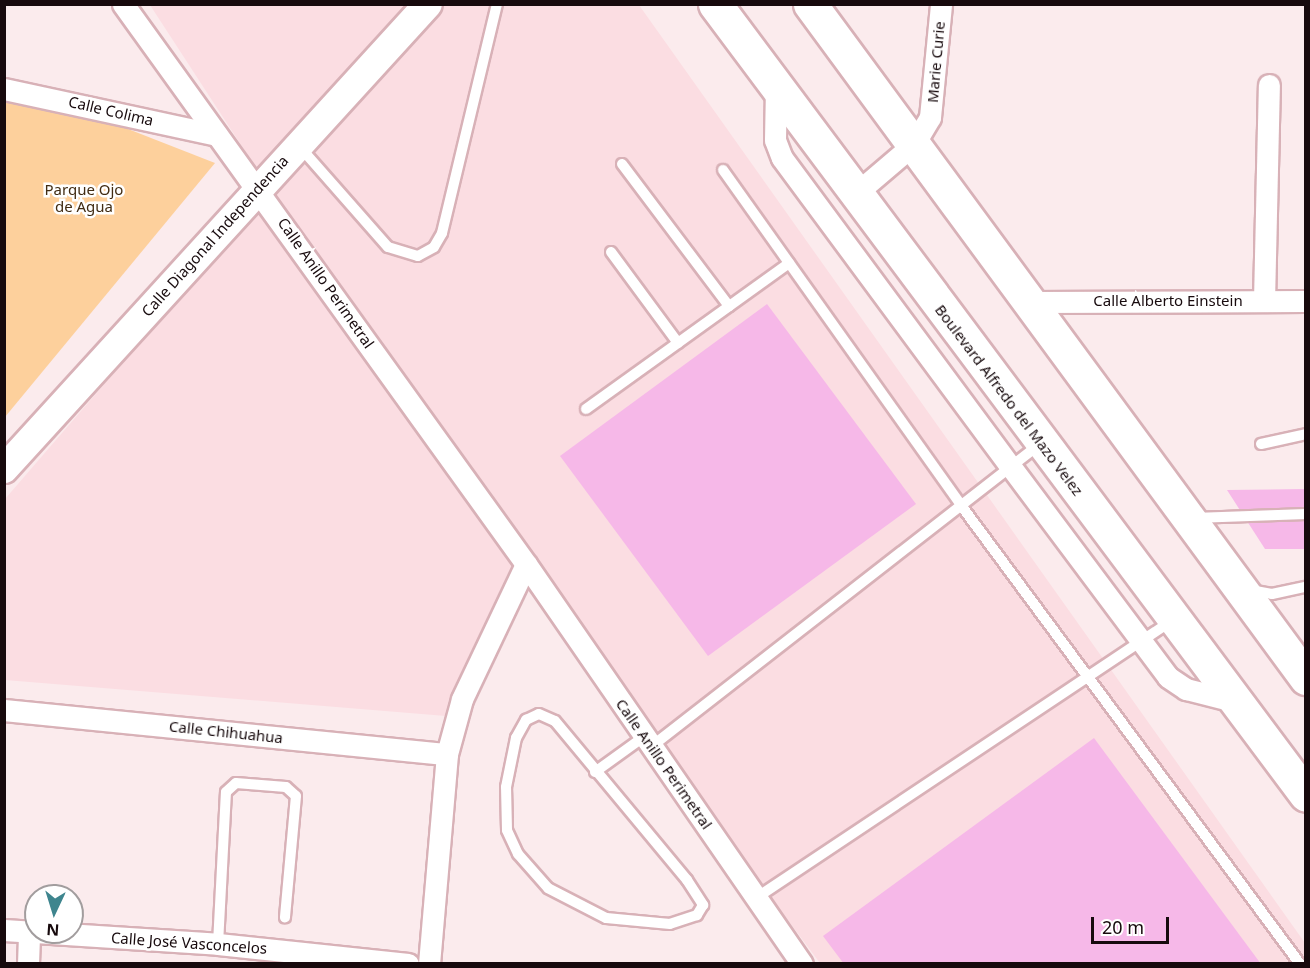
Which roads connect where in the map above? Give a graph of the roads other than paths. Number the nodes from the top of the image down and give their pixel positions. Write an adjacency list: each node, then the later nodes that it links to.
1 (123, 4): 10 (street, Calle Anillo Perimetral)
2 (428, 4): 12 (main road, Calle Diagonal Independencia)
3 (497, 4): 12 (lane)
4 (715, 4): 8 (main road, Boulevard Alfredo del Mazo Velez)
5 (810, 4): 11 (main road)
6 (941, 4): 11 (street, Marie Curie)
7 (1269, 86): 19 (street)
8 (776, 87): 16 (main road, Boulevard Alfredo del Mazo Velez); 28 (street)
9 (4, 89): 10 (street, Calle Colima)
10 (217, 135): 15 (street, Calle Anillo Perimetral)
11 (914, 144): 16 (street, Marie Curie); 21 (main road)
12 (298, 145): 15 (main road, Calle Diagonal Independencia)
13 (622, 164): 22 (lane)
14 (723, 170): 18 (lane)
15 (259, 188): 29 (main road, Calle Diagonal Independencia); 33 (street, Calle Anillo Perimetral)
16 (854, 195): 26 (main road, Boulevard Alfredo del Mazo Velez)
17 (610, 252): 23 (lane)
18 (789, 263): 22 (lane); 30 (lane)
19 (1264, 301): 20 (street, Calle Alberto Einstein); 21 (street, Calle Alberto Einstein)
20 (1305, 301)
21 (1031, 302): 32 (main road)
22 (729, 306): 23 (lane)
23 (678, 343): 24 (lane)
24 (586, 409)
25 (1305, 434): 27 (lane)
26 (1041, 443): 28 (lane); 36 (main road, Boulevard Alfredo del Mazo Velez)
27 (1261, 444)
28 (1011, 467): 30 (lane); 37 (street)
29 (4, 470)
30 (963, 508): 39 (lane); 42 (lane)
31 (1305, 514): 32 (lane)
32 (1191, 518): 34 (main road)
33 (526, 564): 42 (street, Calle Anillo Perimetral); 43 (street)
34 (1239, 587): 35 (lane); 38 (main road)
35 (1305, 587)
36 (1174, 619): 37 (lane); 40 (main road, Boulevard Alfredo del Mazo Velez)
37 (1143, 642): 39 (lane); 40 (street)
38 (1305, 678)
39 (1089, 679): 46 (lane); 57 (lane)
40 (1237, 702): 45 (main road, Boulevard Alfredo del Mazo Velez)
41 (4, 710): 43 (street, Calle Chihuahua)
42 (648, 741): 44 (lane); 46 (street, Calle Anillo Perimetral)
43 (447, 754): 55 (street)
44 (595, 772): 44 (lane)
45 (1305, 795)
46 (756, 898): 56 (street, Calle Anillo Perimetral)
47 (285, 918): 52 (lane)
48 (4, 930): 49 (street, Calle José Vasconcelos)
49 (24, 932)
50 (84, 935): 52 (street, Calle José Vasconcelos)
51 (29, 944): 53 (street)
52 (218, 944): 54 (street, Calle José Vasconcelos)
53 (28, 963)
54 (408, 963)
55 (429, 963)
56 (802, 963)
57 (1300, 963)

